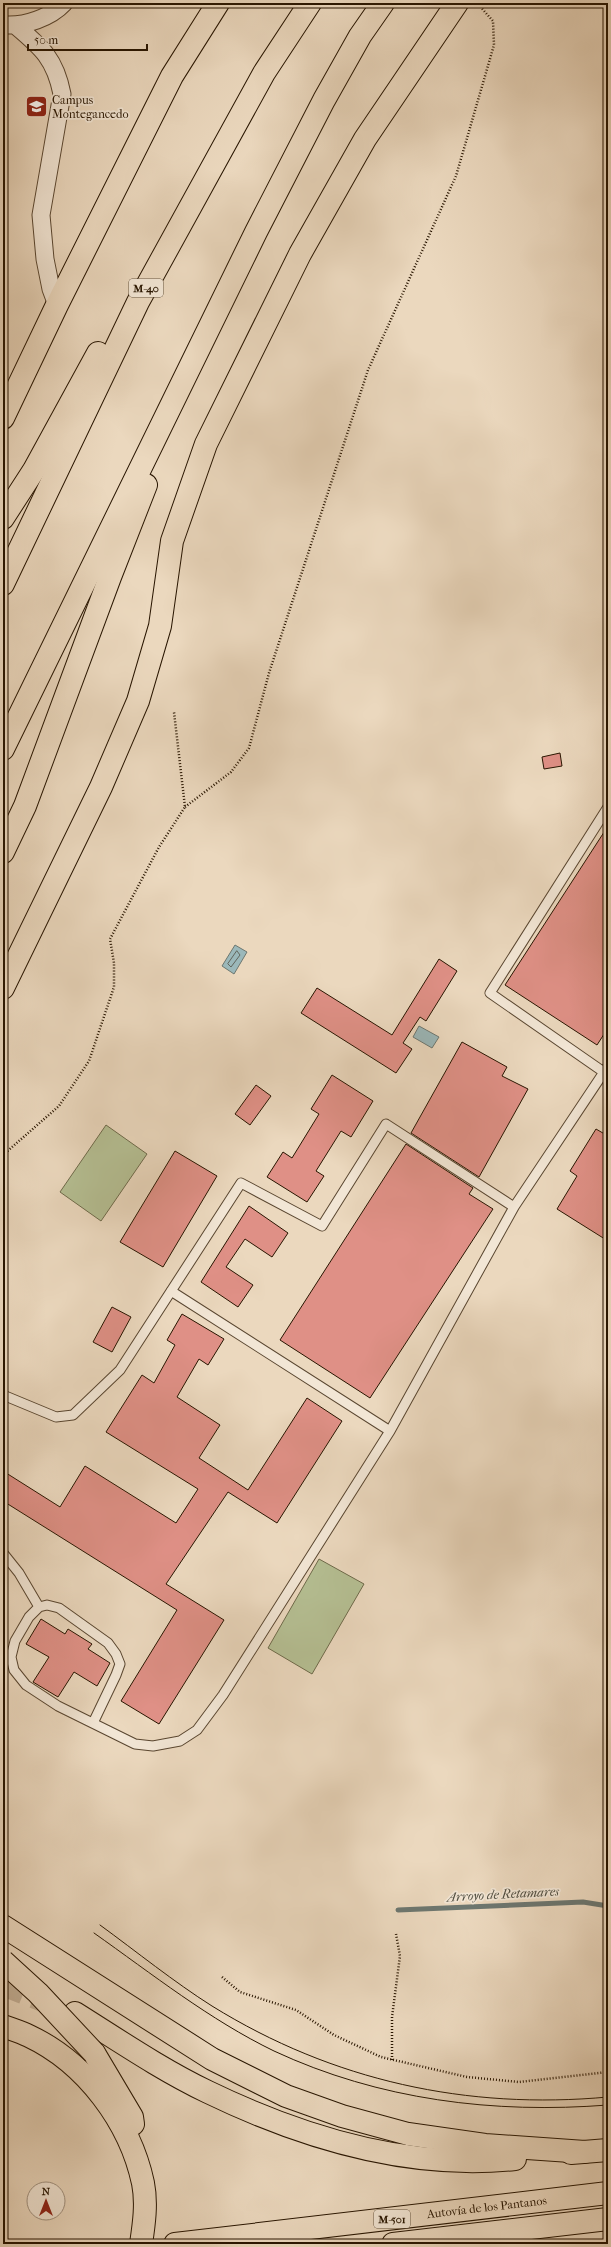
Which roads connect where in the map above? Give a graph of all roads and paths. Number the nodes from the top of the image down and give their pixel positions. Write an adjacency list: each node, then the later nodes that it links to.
1 (64, 3): 7 (street)
2 (218, 3): 9 (highway)
3 (310, 3): 8 (highway, M-40)
4 (383, 3): 10 (highway)
5 (457, 3): 19 (highway)
6 (477, 3): 16 (path)
7 (9, 25): 9 (street)
8 (138, 302): 12 (highway); 13 (highway, M-40)
9 (57, 305): 11 (highway)
10 (202, 342): 15 (highway); 18 (highway)
11 (3, 418)
12 (3, 518)
13 (3, 584)
14 (174, 712): 16 (path)
15 (3, 749)
16 (186, 807): 21 (path)
17 (608, 807): 20 (lane)
18 (3, 852)
19 (3, 988)
20 (607, 1071): 22 (lane)
21 (3, 1155)
22 (514, 1207): 23 (lane); 25 (lane)
23 (171, 1290): 24 (lane); 25 (lane)
24 (3, 1395)
25 (390, 1431): 28 (lane)
26 (3, 1553): 27 (lane)
27 (39, 1607): 28 (lane); 28 (lane)
28 (93, 1723)
29 (3, 1926): 39 (highway)
30 (396, 1934): 35 (path)
31 (3, 1961): 37 (highway, bridge)
32 (222, 1977): 35 (path)
33 (75, 2014): 39 (highway)
34 (3, 2026): 37 (highway)
35 (392, 2060): 36 (path)
36 (608, 2072)
37 (134, 2149): 42 (highway)
38 (608, 2150): 39 (highway)
39 (585, 2152)
40 (608, 2193): 43 (highway, Autovía de los Pantanos / M-501)
41 (608, 2218): 44 (highway, M-501)
42 (140, 2244)
43 (175, 2244)
44 (392, 2244)

